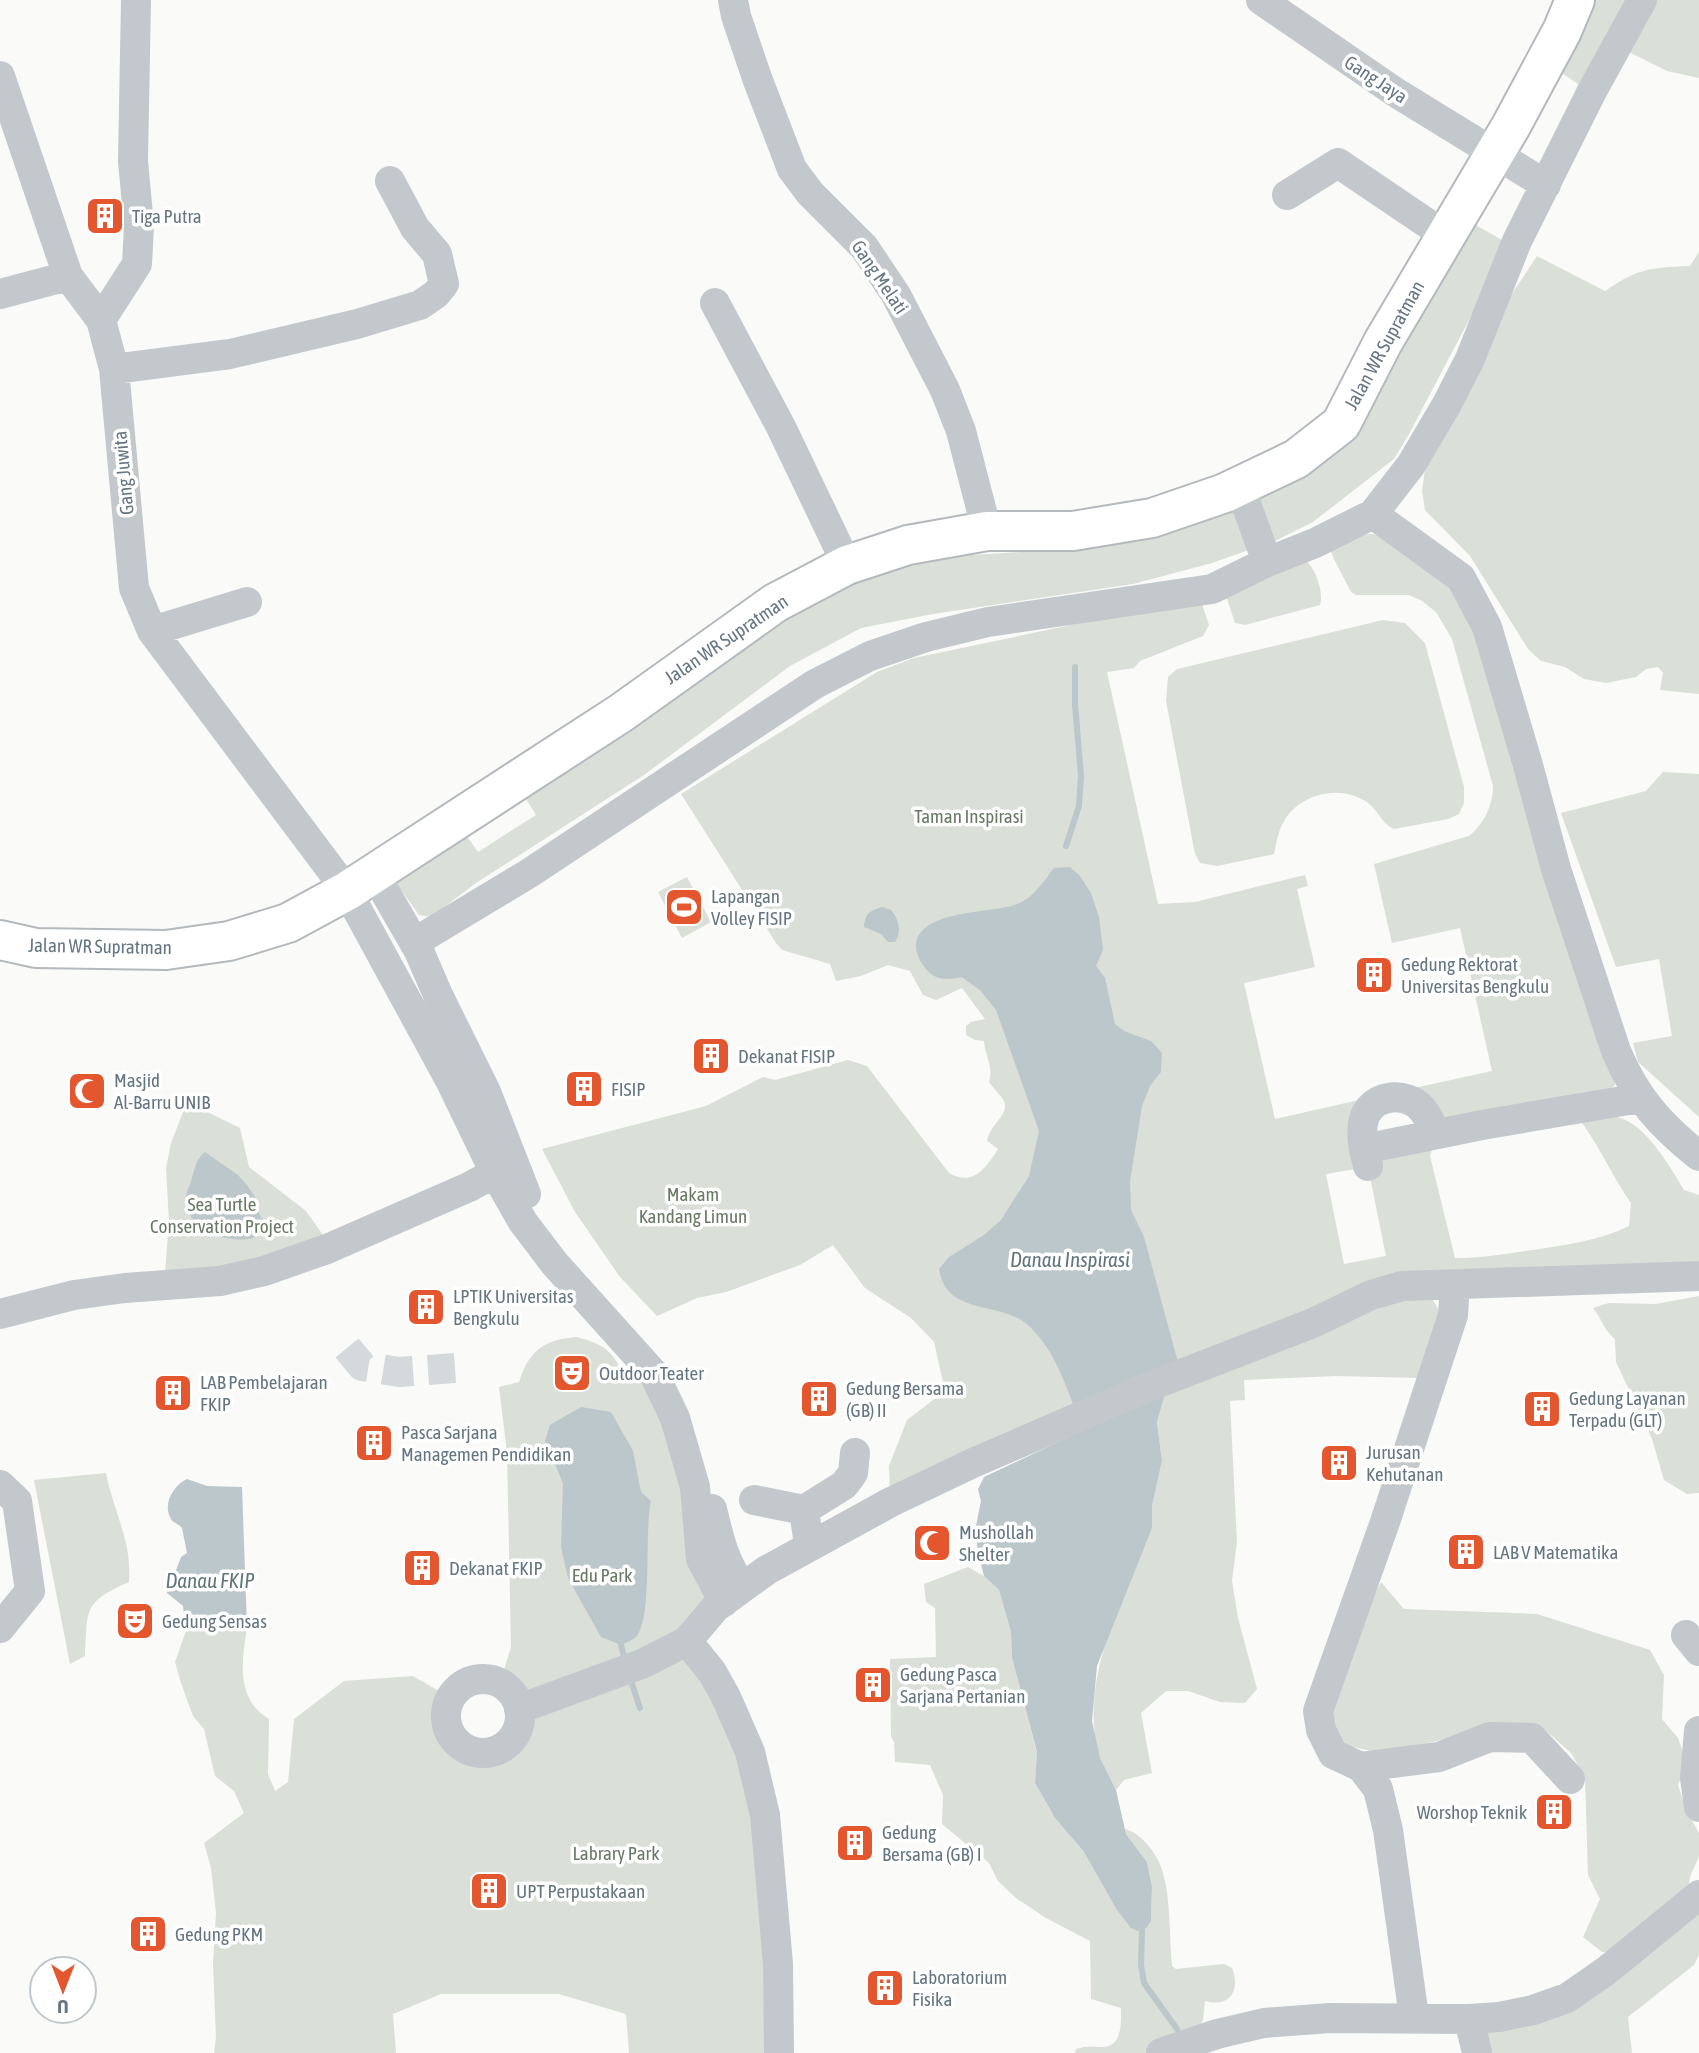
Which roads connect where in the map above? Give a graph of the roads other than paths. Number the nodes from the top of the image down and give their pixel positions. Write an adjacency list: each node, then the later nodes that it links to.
1 (136, 0): 14 (street)
2 (733, 0): 18 (street, Gang Melati)
3 (1261, 0): 7 (street, Gang Jaya)
4 (1575, 0): 7 (highway, Jalan WR Supratman)
5 (1642, 0): 7 (street)
6 (0, 76): 11 (street)
7 (1522, 170): 10 (highway, Jalan WR Supratman); 17 (street)
8 (390, 181): 15 (street)
9 (1287, 195): 10 (street)
10 (1446, 236): 16 (highway, Jalan WR Supratman)
11 (68, 276): 12 (street); 14 (street)
12 (0, 294)
13 (715, 303): 20 (street)
14 (101, 320): 15 (street, Gang Juwita)
15 (114, 369): 22 (street, Gang Juwita)
16 (1240, 487): 18 (highway, Jalan WR Supratman); 19 (street)
17 (1373, 514): 19 (street); 26 (street)
18 (986, 531): 20 (highway, Jalan WR Supratman)
19 (1267, 562): 25 (street)
20 (846, 565): 23 (highway, Jalan WR Supratman)
21 (247, 602): 22 (street)
22 (152, 631): 23 (street, Gang Juwita)
23 (360, 882): 24 (highway, Jalan WR Supratman); 25 (street); 29 (street)
24 (1, 943)
25 (419, 951): 29 (street)
26 (1640, 1098): 27 (street); 28 (street)
27 (1436, 1134): 27 (street)
28 (1699, 1156)
29 (504, 1168): 32 (street); 38 (street)
30 (1699, 1276): 31 (street)
31 (1455, 1285): 37 (street); 43 (street)
32 (3, 1312)
33 (855, 1453): 36 (street)
34 (0, 1485): 39 (street)
35 (754, 1500): 36 (street)
36 (804, 1510): 37 (street)
37 (809, 1545): 38 (street)
38 (733, 1594): 40 (street)
39 (0, 1628)
40 (687, 1641): 41 (street); 49 (street)
41 (519, 1709)
42 (1699, 1731): 45 (street)
43 (1361, 1767): 44 (street); 47 (street)
44 (1570, 1779)
45 (1699, 1807)
46 (1699, 1895): 48 (street)
47 (1414, 2017): 48 (street); 50 (street)
48 (1469, 2019): 51 (street)
49 (779, 2053)
50 (1161, 2053)
51 (1476, 2053)

